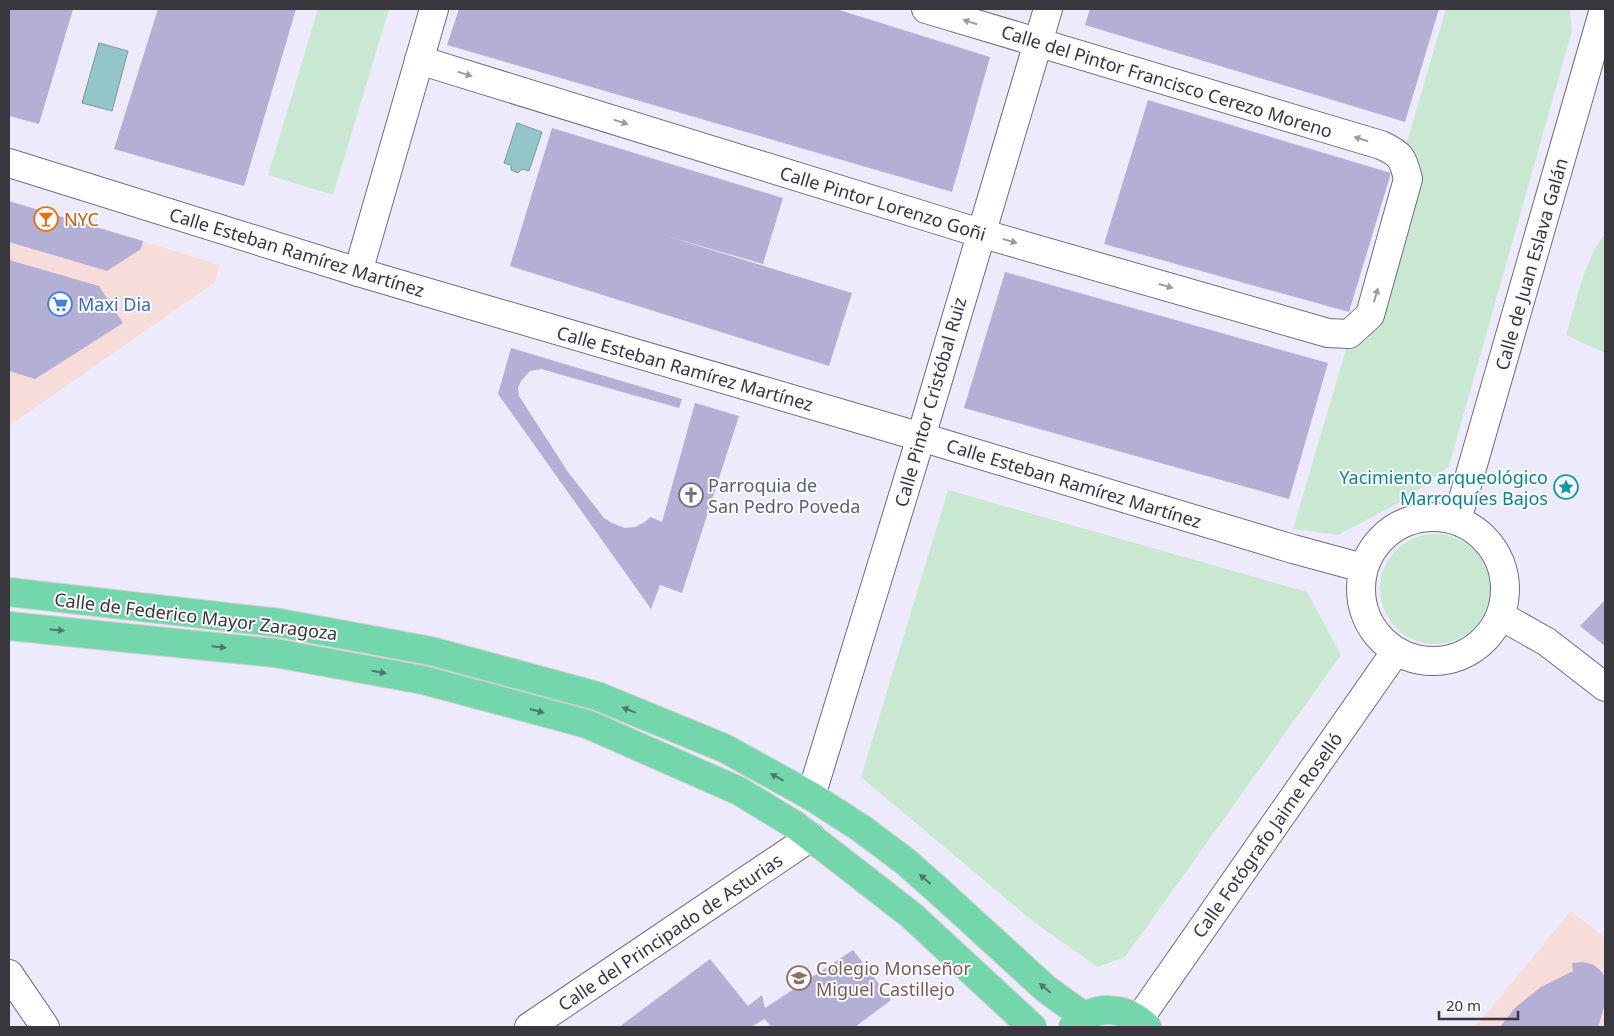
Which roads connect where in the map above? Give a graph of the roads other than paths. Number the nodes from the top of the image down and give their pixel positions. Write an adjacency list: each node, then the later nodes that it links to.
1 (434, 9): 6 (street)
2 (926, 9): 5 (street, Calle del Pintor Francisco Cerezo Moreno, one-way to 2)
3 (1048, 9): 5 (street, Calle Pintor Cristóbal Ruiz)
4 (1604, 9): 12 (street, Calle de Juan Eslava Galán)
5 (1038, 42): 8 (street, Calle Pintor Cristóbal Ruiz); 10 (street, Calle del Pintor Francisco Cerezo Moreno, one-way to 5)
6 (419, 60): 8 (street, Calle Pintor Lorenzo Goñi, one-way to 8); 9 (street)
7 (9, 163): 9 (street, Calle Esteban Ramírez Martínez)
8 (980, 233): 10 (street, Calle Pintor Lorenzo Goñi, one-way to 10); 11 (street, Calle Pintor Cristóbal Ruiz)
9 (358, 272): 11 (street, Calle Esteban Ramírez Martínez)
10 (1349, 334)
11 (920, 437): 13 (street, Calle Esteban Ramírez Martínez); 19 (street, Calle Pintor Cristóbal Ruiz)
12 (1457, 520): 13 (street); 15 (street)
13 (1364, 568): 17 (street)
14 (9, 592): 19 (main road, Calle de Federico Mayor Zaragoza, one-way to 14)
15 (1501, 616): 17 (street); 18 (street)
16 (9, 626): 20 (main road, Calle de Federico Mayor Zaragoza, one-way to 20)
17 (1396, 651): 23 (street, Calle Fotógrafo Jaime Roselló)
18 (1605, 688)
19 (810, 796): 22 (main road, Calle de Federico Mayor Zaragoza, one-way to 19)
20 (811, 837): 25 (street, Calle del Principado de Asturias); 26 (main road, Calle de Federico Mayor Zaragoza)
21 (9, 974): 24 (street)
22 (1079, 1022): 23 (main road)
23 (1143, 1023)
24 (45, 1027)
25 (529, 1027)
26 (1032, 1027)

